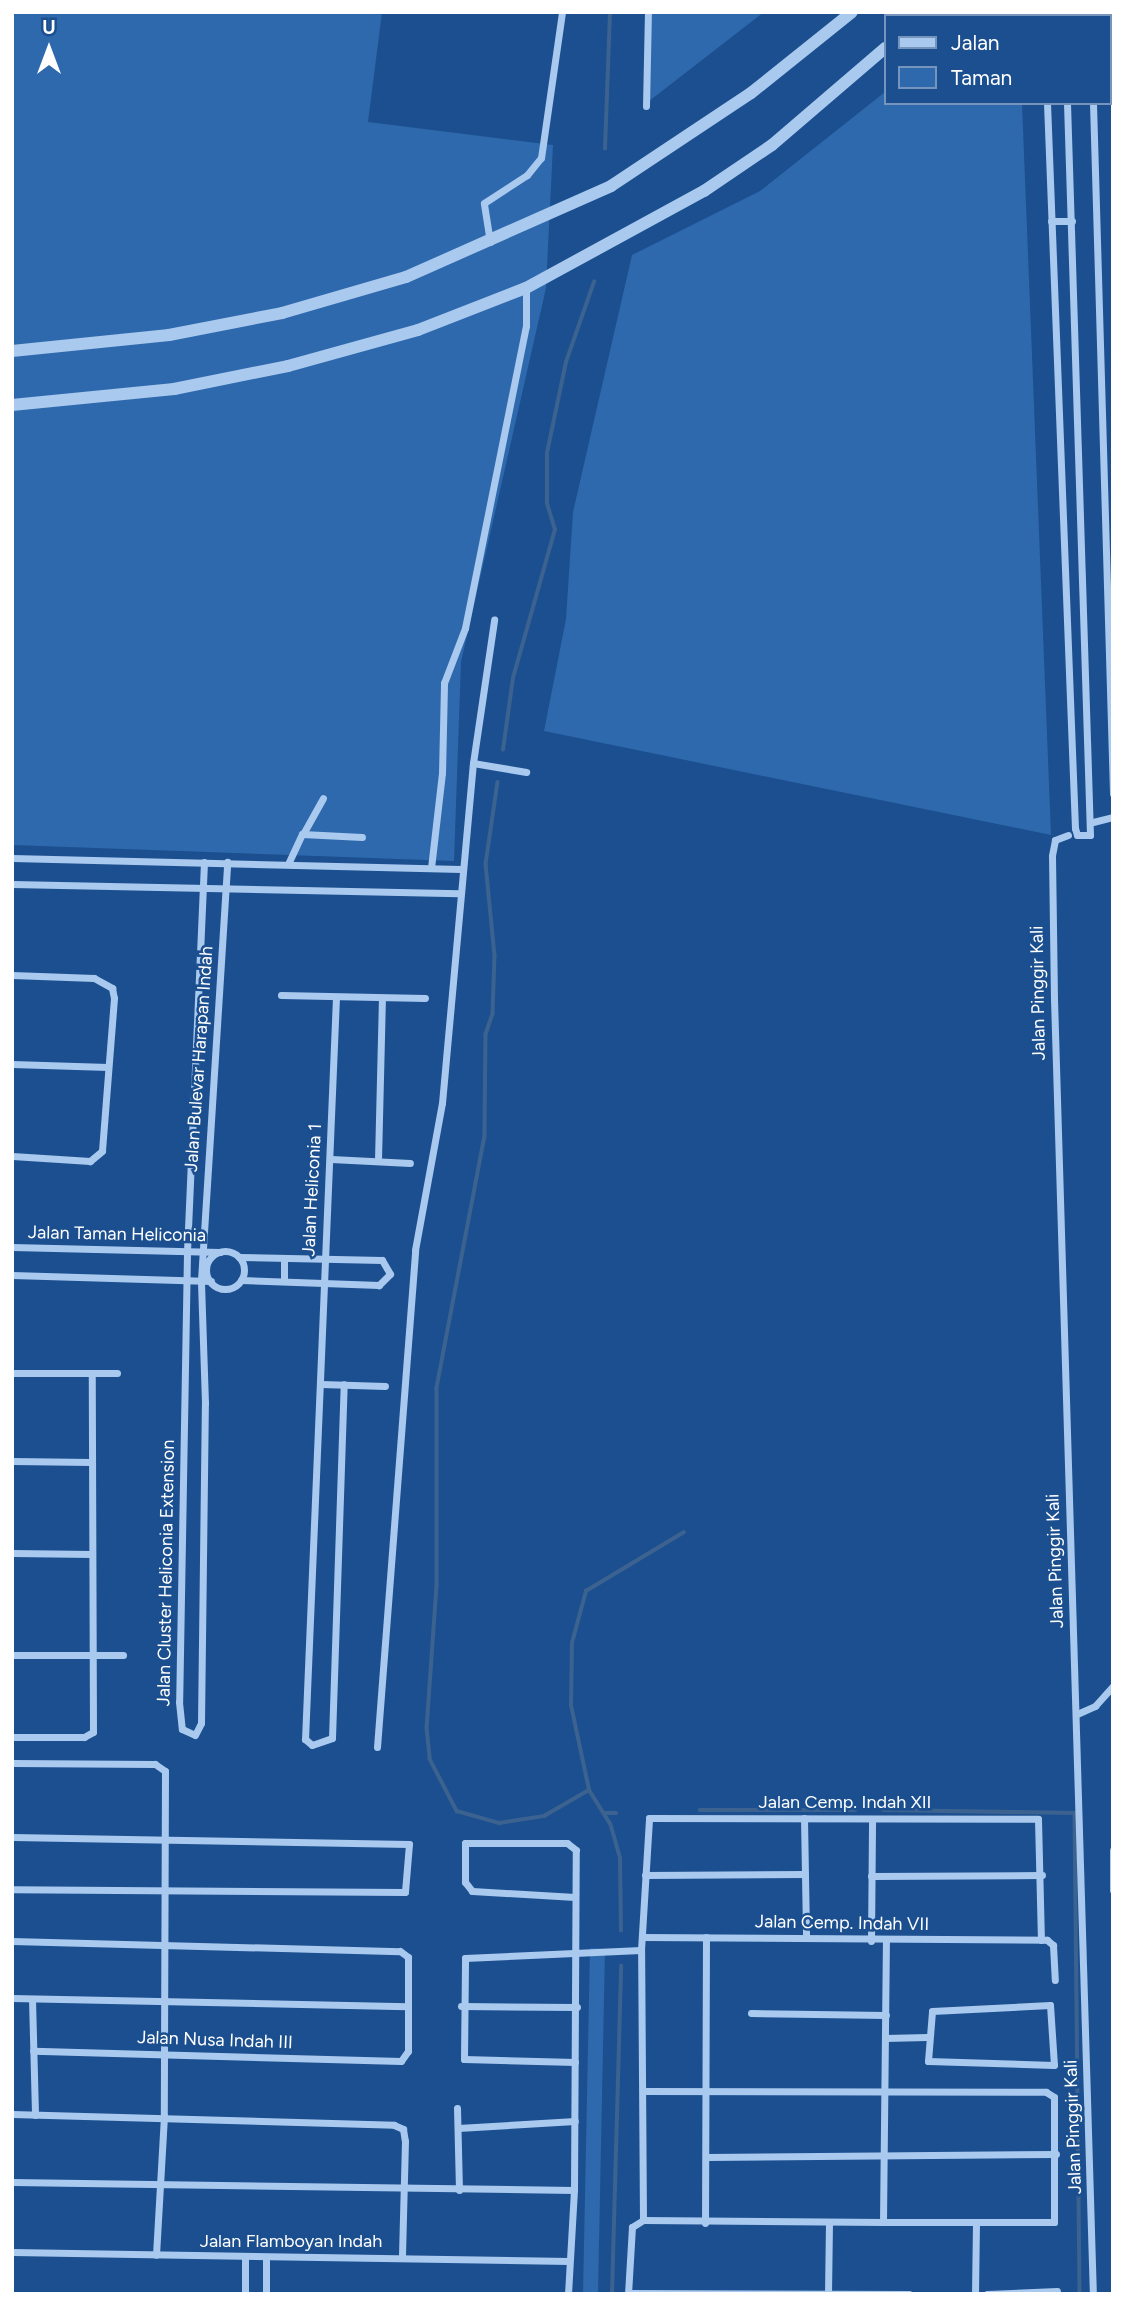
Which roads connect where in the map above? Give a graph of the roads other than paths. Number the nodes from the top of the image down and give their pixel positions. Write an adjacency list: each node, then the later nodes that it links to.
1 (562, 12): 11 (street)
2 (648, 12): 8 (street)
3 (852, 12): 11 (street)
4 (884, 49): 12 (street)
5 (1047, 105): 9 (street)
6 (1067, 105): 10 (street)
7 (1093, 105): 18 (street)
8 (646, 106)
9 (1051, 221): 10 (street); 21 (street)
10 (1072, 221): 21 (street)
11 (490, 242): 13 (street)
12 (526, 288): 14 (street); 29 (street)
13 (12, 351)
14 (12, 405)
15 (494, 620): 16 (street)
16 (473, 763): 17 (street); 30 (street)
17 (526, 772)
18 (1113, 794)
19 (323, 798): 22 (street)
20 (1113, 817): 21 (street)
21 (1093, 822)
22 (302, 834): 24 (street); 28 (street)
23 (1068, 835): 74 (street, Jalan Pinggir Kali)
24 (362, 836)
25 (12, 858): 26 (street)
26 (204, 862): 27 (street); 32 (street, Jalan Bulevar Harapan Indah)
27 (227, 862): 28 (street); 33 (street, Jalan Bulevar Harapan Indah)
28 (288, 864): 29 (street)
29 (431, 868): 30 (street)
30 (461, 869): 34 (street)
31 (12, 884): 32 (street)
32 (203, 887): 33 (street); 48 (street, Jalan Bulevar Harapan Indah)
33 (226, 888): 34 (street); 49 (street, Jalan Bulevar Harapan Indah)
34 (459, 892): 76 (street)
35 (12, 975): 41 (street)
36 (281, 995): 37 (street)
37 (336, 997): 39 (street); 43 (street, Jalan Heliconia 1)
38 (425, 998): 39 (street)
39 (382, 999): 44 (street)
40 (12, 1064): 41 (street)
41 (108, 1068): 42 (street)
42 (12, 1156)
43 (331, 1159): 44 (street); 52 (street, Jalan Heliconia 1)
44 (378, 1160): 45 (street)
45 (410, 1163)
46 (12, 1247): 48 (street, Jalan Taman Heliconia)
47 (220, 1252): 49 (street, Jalan Taman Heliconia); 50 (street); 58 (street)
48 (187, 1253): 49 (street, Jalan Taman Heliconia); 57 (street, Jalan Bulevar Harapan Indah)
49 (202, 1253): 54 (street, Jalan Bulevar Harapan Indah)
50 (239, 1257): 51 (street); 55 (street)
51 (284, 1258): 52 (street); 56 (street)
52 (324, 1259): 59 (street, Jalan Heliconia 1); 59 (street)
53 (12, 1275): 57 (street)
54 (201, 1280): 57 (street); 57 (street, Jalan Cluster Heliconia Extension); 58 (street)
55 (242, 1280): 56 (street); 58 (street)
56 (284, 1280): 59 (street)
57 (187, 1281)
58 (211, 1281)
59 (323, 1282): 63 (street, Jalan Heliconia 1)
60 (12, 1373): 61 (street)
61 (92, 1373): 62 (street); 67 (street)
62 (117, 1373)
63 (321, 1384): 64 (street); 64 (street, Jalan Heliconia 1)
64 (344, 1384): 65 (street)
65 (385, 1386)
66 (12, 1461): 67 (street)
67 (91, 1462): 69 (street)
68 (12, 1553): 69 (street)
69 (92, 1554): 71 (street)
70 (12, 1655): 71 (street)
71 (91, 1655): 72 (street); 75 (street)
72 (123, 1655)
73 (1113, 1686): 74 (street)
74 (1077, 1714): 152 (street, Jalan Pinggir Kali)
75 (12, 1737)
76 (377, 1747)
77 (12, 1763): 81 (street)
78 (804, 1818): 79 (street, Jalan Cemp. Indah XII); 83 (street); 84 (street, Jalan Cemp. Indah XII)
79 (872, 1819): 85 (street, Jalan Cemp. Indah XII); 86 (street)
80 (12, 1837): 81 (street)
81 (166, 1837): 88 (street); 88 (street)
82 (1113, 1850): 89 (street)
83 (805, 1874): 84 (street); 93 (street)
84 (645, 1875): 91 (street, Jalan Cemp. Indah XII)
85 (1042, 1875): 86 (street); 94 (street, Jalan Cemp. Indah XII)
86 (872, 1876): 96 (street)
87 (12, 1889): 88 (street)
88 (166, 1890): 97 (street)
89 (1113, 1890)
90 (575, 1897): 90 (street); 99 (street)
91 (642, 1937): 92 (street, Jalan Cemp. Indah VII); 100 (street, Jalan Cemp. Indah XII)
92 (706, 1937): 93 (street, Jalan Cemp. Indah VII); 115 (street)
93 (806, 1937): 96 (street, Jalan Cemp. Indah VII)
94 (1041, 1940): 98 (street, Jalan Cemp. Indah VII); 101 (street)
95 (12, 1941): 97 (street)
96 (871, 1941): 98 (street, Jalan Cemp. Indah VII)
97 (165, 1942): 104 (street); 105 (street)
98 (886, 1942): 109 (street)
99 (578, 1949): 100 (street); 106 (street); 107 (street)
100 (641, 1950): 117 (street, Jalan Cemp. Indah XII)
101 (1055, 1980)
102 (12, 1998): 103 (street)
103 (32, 1999): 104 (street); 112 (street)
104 (165, 2002): 105 (street); 113 (street)
105 (407, 2006): 113 (street, Jalan Nusa Indah III)
106 (461, 2006): 107 (street); 114 (street)
107 (577, 2007): 114 (street)
108 (751, 2013): 109 (street)
109 (886, 2015): 111 (street)
110 (927, 2037): 110 (street); 111 (street)
111 (885, 2038): 116 (street)
112 (33, 2051): 113 (street, Jalan Nusa Indah III); 120 (street)
113 (164, 2054): 121 (street)
114 (575, 2062): 122 (street)
115 (706, 2089): 116 (street); 117 (street); 126 (street)
116 (886, 2090): 124 (street); 125 (street)
117 (643, 2091): 132 (street, Jalan Cemp. Indah XII)
118 (457, 2108): 123 (street)
119 (12, 2114): 120 (street)
120 (35, 2115): 121 (street)
121 (164, 2116): 128 (street); 129 (street)
122 (575, 2121): 123 (street); 131 (street)
123 (458, 2128): 130 (street)
124 (1056, 2154): 125 (street); 136 (street)
125 (885, 2155): 126 (street); 133 (street)
126 (706, 2157): 134 (street)
127 (12, 2182): 128 (street)
128 (161, 2185): 129 (street); 138 (street)
129 (404, 2190): 130 (street); 141 (street)
130 (459, 2190): 131 (street)
131 (575, 2190): 142 (street)
132 (643, 2220): 134 (street); 144 (street)
133 (883, 2222): 135 (street); 136 (street)
134 (705, 2223): 135 (street)
135 (829, 2223): 148 (street)
136 (976, 2225): 150 (street)
137 (12, 2252): 138 (street, Jalan Flamboyan Indah)
138 (156, 2255): 139 (street, Jalan Flamboyan Indah)
139 (245, 2257): 140 (street, Jalan Flamboyan Indah); 145 (street)
140 (266, 2258): 141 (street, Jalan Flamboyan Indah); 146 (street)
141 (402, 2258): 142 (street, Jalan Flamboyan Indah)
142 (569, 2261): 147 (street)
143 (1057, 2291): 151 (street)
144 (628, 2293): 148 (street)
145 (245, 2294)
146 (266, 2294)
147 (568, 2294)
148 (828, 2294): 149 (street)
149 (909, 2294)
150 (975, 2294)
151 (987, 2294)
152 (1093, 2294)

